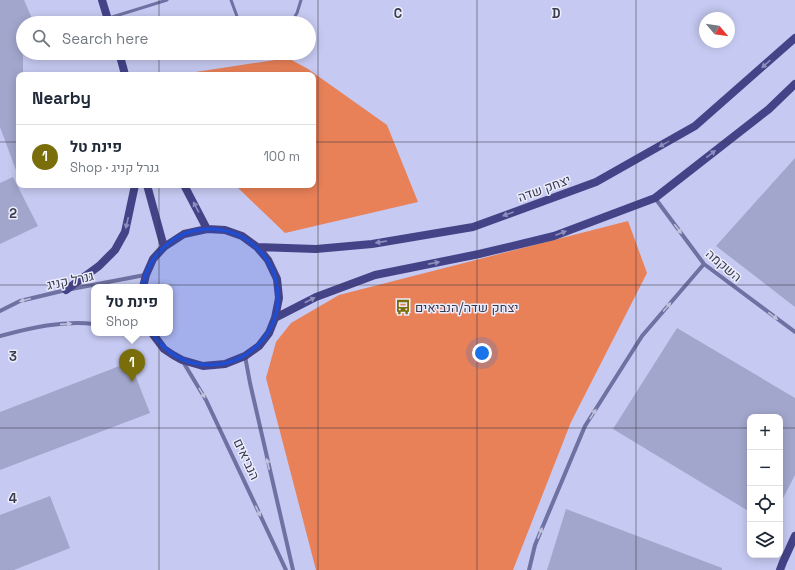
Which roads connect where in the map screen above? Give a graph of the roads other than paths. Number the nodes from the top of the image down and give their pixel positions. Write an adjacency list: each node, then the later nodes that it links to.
1 (102, 0): 5 (street)
2 (167, 0): 6 (lane)
3 (231, 0): 7 (lane)
4 (301, 0): 8 (lane)
5 (107, 16)
6 (122, 16)
7 (237, 16)
8 (295, 16)
9 (795, 38): 19 (street, יצחק שדה, one-way to 19)
10 (121, 60): 11 (street)
11 (125, 72)
12 (795, 84): 16 (street, one-way to 12)
13 (134, 188): 25 (street, one-way to 25)
14 (148, 188): 18 (street)
15 (186, 188): 17 (street, one-way to 15)
16 (655, 198): 20 (street, השקמה, one-way to 20); 27 (street, one-way to 16)
17 (207, 229): 18 (street); 19 (street)
18 (164, 247): 21 (street)
19 (257, 247): 27 (street)
20 (704, 264): 29 (street, השקמה, one-way to 29); 37 (street, one-way to 20)
21 (146, 275): 22 (street, גנרל קניג); 23 (street)
22 (98, 284)
23 (144, 284)
24 (91, 285): 25 (street, גנרל קניג)
25 (66, 290): 26 (street, גנרל קניג, one-way to 26)
26 (0, 310)
27 (276, 318): 32 (street)
28 (91, 324): 30 (street, one-way to 28)
29 (795, 332)
30 (0, 336)
31 (154, 336): 33 (street)
32 (245, 356): 33 (street); 36 (street, הנביאים, one-way to 32)
33 (182, 360): 35 (street, הנביאים, one-way to 35)
34 (795, 536): 38 (street)
35 (286, 570)
36 (293, 570)
37 (529, 570)
38 (780, 570)

